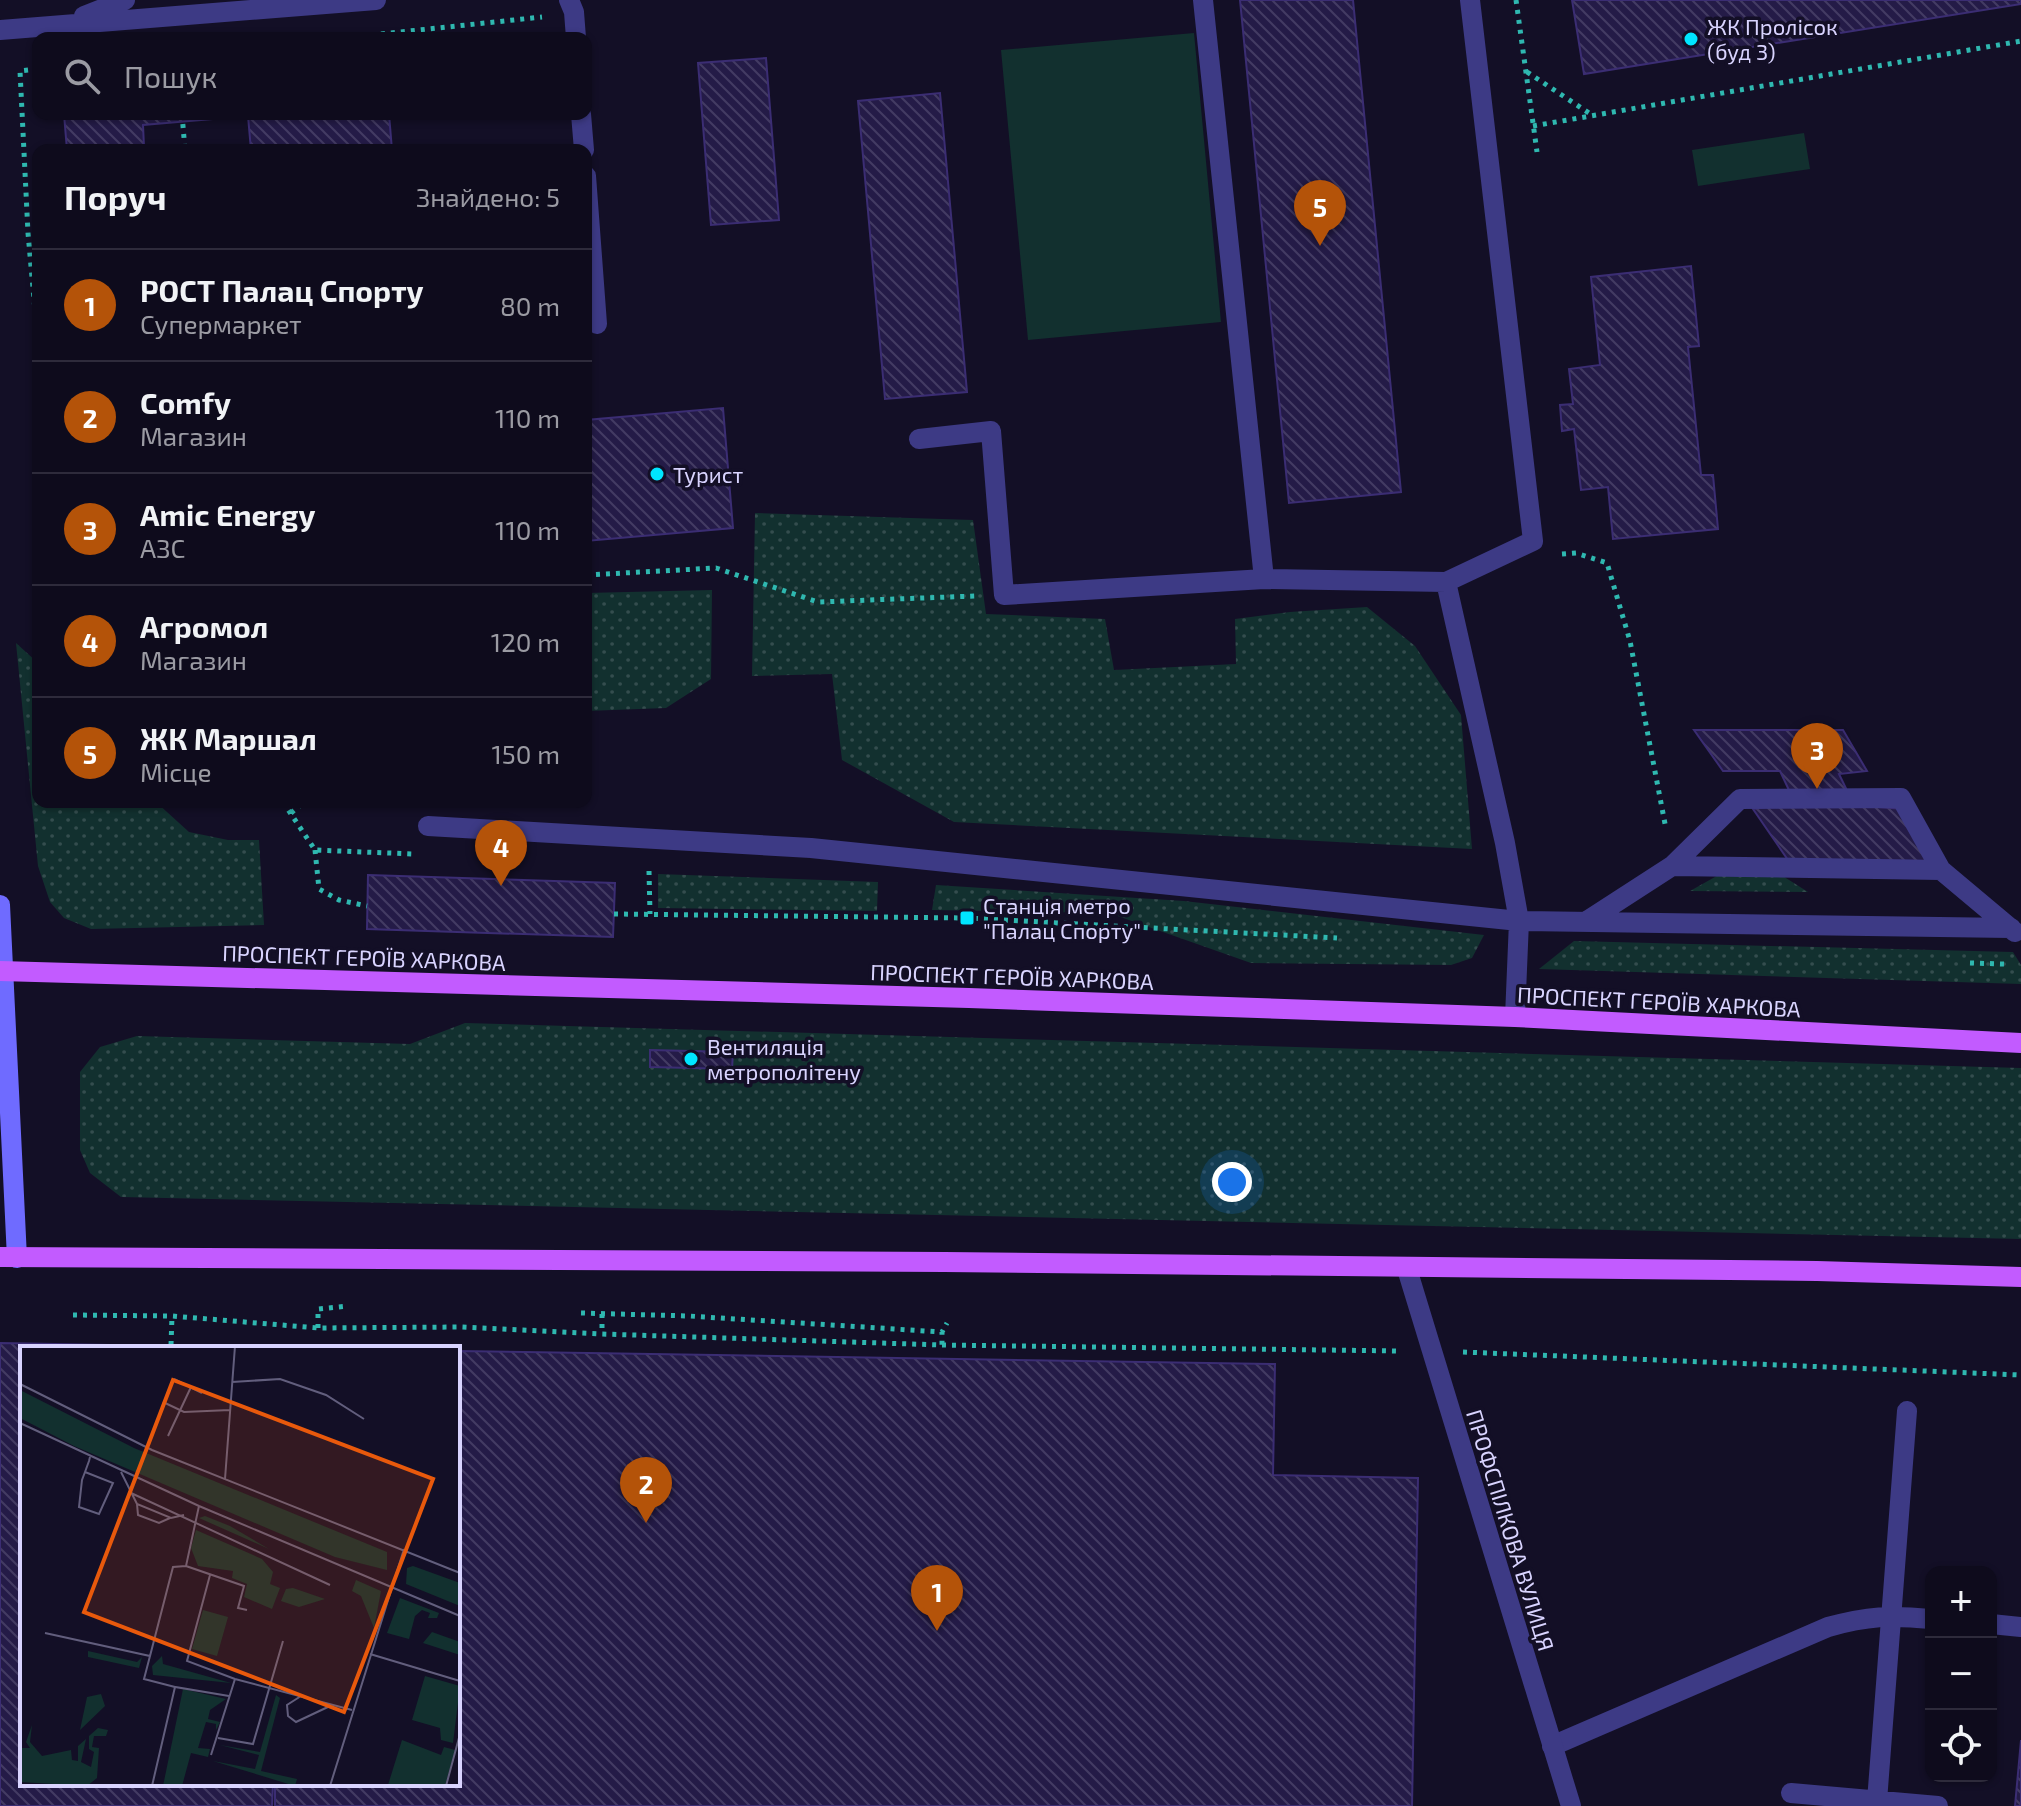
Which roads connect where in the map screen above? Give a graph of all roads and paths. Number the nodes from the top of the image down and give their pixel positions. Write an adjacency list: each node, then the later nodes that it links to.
1 (125, 0): 9 (street)
2 (376, 0): 7 (street)
3 (569, 0): 12 (street)
4 (1203, 0): 31 (street)
5 (1470, 0): 32 (street)
6 (1516, 0): 15 (path)
7 (324, 3): 9 (street)
8 (548, 9): 11 (path)
9 (42, 29): 10 (street)
10 (0, 30)
11 (400, 32)
12 (576, 32)
13 (2021, 41): 16 (path)
14 (32, 70): 23 (path)
15 (1526, 72): 16 (path); 19 (path)
16 (1593, 116): 19 (path)
17 (182, 120): 20 (path)
18 (582, 120): 21 (street)
19 (1533, 126): 22 (path)
20 (184, 144)
21 (584, 144)
22 (1537, 152)
23 (28, 233): 24 (path); 26 (path)
24 (32, 233)
25 (592, 257): 27 (street)
26 (32, 277)
27 (597, 324)
28 (919, 439): 33 (street)
29 (1562, 554): 36 (path)
30 (592, 575): 33 (path)
31 (1264, 579): 32 (street); 33 (street)
32 (1446, 582): 41 (street)
33 (1004, 595)
34 (428, 826): 41 (street)
35 (315, 850): 39 (path)
36 (1672, 866): 37 (street); 37 (street); 42 (street)
37 (1941, 870): 43 (street)
38 (0, 905): 45 (main road)
39 (367, 906)
40 (614, 914): 44 (path)
41 (1519, 921): 42 (street); 46 (street)
42 (1587, 921): 43 (street)
43 (2016, 932)
44 (1345, 938)
45 (2, 971): 46 (main road, ПРОСПЕКТ ГЕРОЇВ ХАРКОВА); 48 (main road)
46 (1515, 1017): 47 (main road, ПРОСПЕКТ ГЕРОЇВ ХАРКОВА)
47 (2021, 1043)
48 (8, 1258): 49 (main road)
49 (1407, 1269): 50 (main road); 62 (street, ПРОФСПІЛКОВА ВУЛИЦЯ)
50 (2021, 1277)
51 (348, 1306): 57 (path)
52 (581, 1313): 53 (path)
53 (602, 1314): 58 (path); 59 (path)
54 (73, 1315): 55 (path)
55 (172, 1316): 57 (path); 60 (path)
56 (947, 1323): 58 (path)
57 (318, 1328): 59 (path)
58 (942, 1332): 61 (path)
59 (602, 1334): 61 (path)
60 (171, 1345)
61 (942, 1345): 62 (path)
62 (1431, 1351): 63 (path); 69 (street, ПРОФСПІЛКОВА ВУЛИЦЯ)
63 (2021, 1375)
64 (1907, 1411): 65 (street)
65 (1891, 1615): 66 (street); 69 (street); 71 (street)
66 (1925, 1618)
67 (1997, 1625): 68 (street)
68 (2021, 1627)
69 (1552, 1746): 72 (street, ПРОФСПІЛКОВА ВУЛИЦЯ)
70 (1791, 1793): 71 (street)
71 (1877, 1801): 73 (street)
72 (1571, 1806)
73 (1938, 1806)

